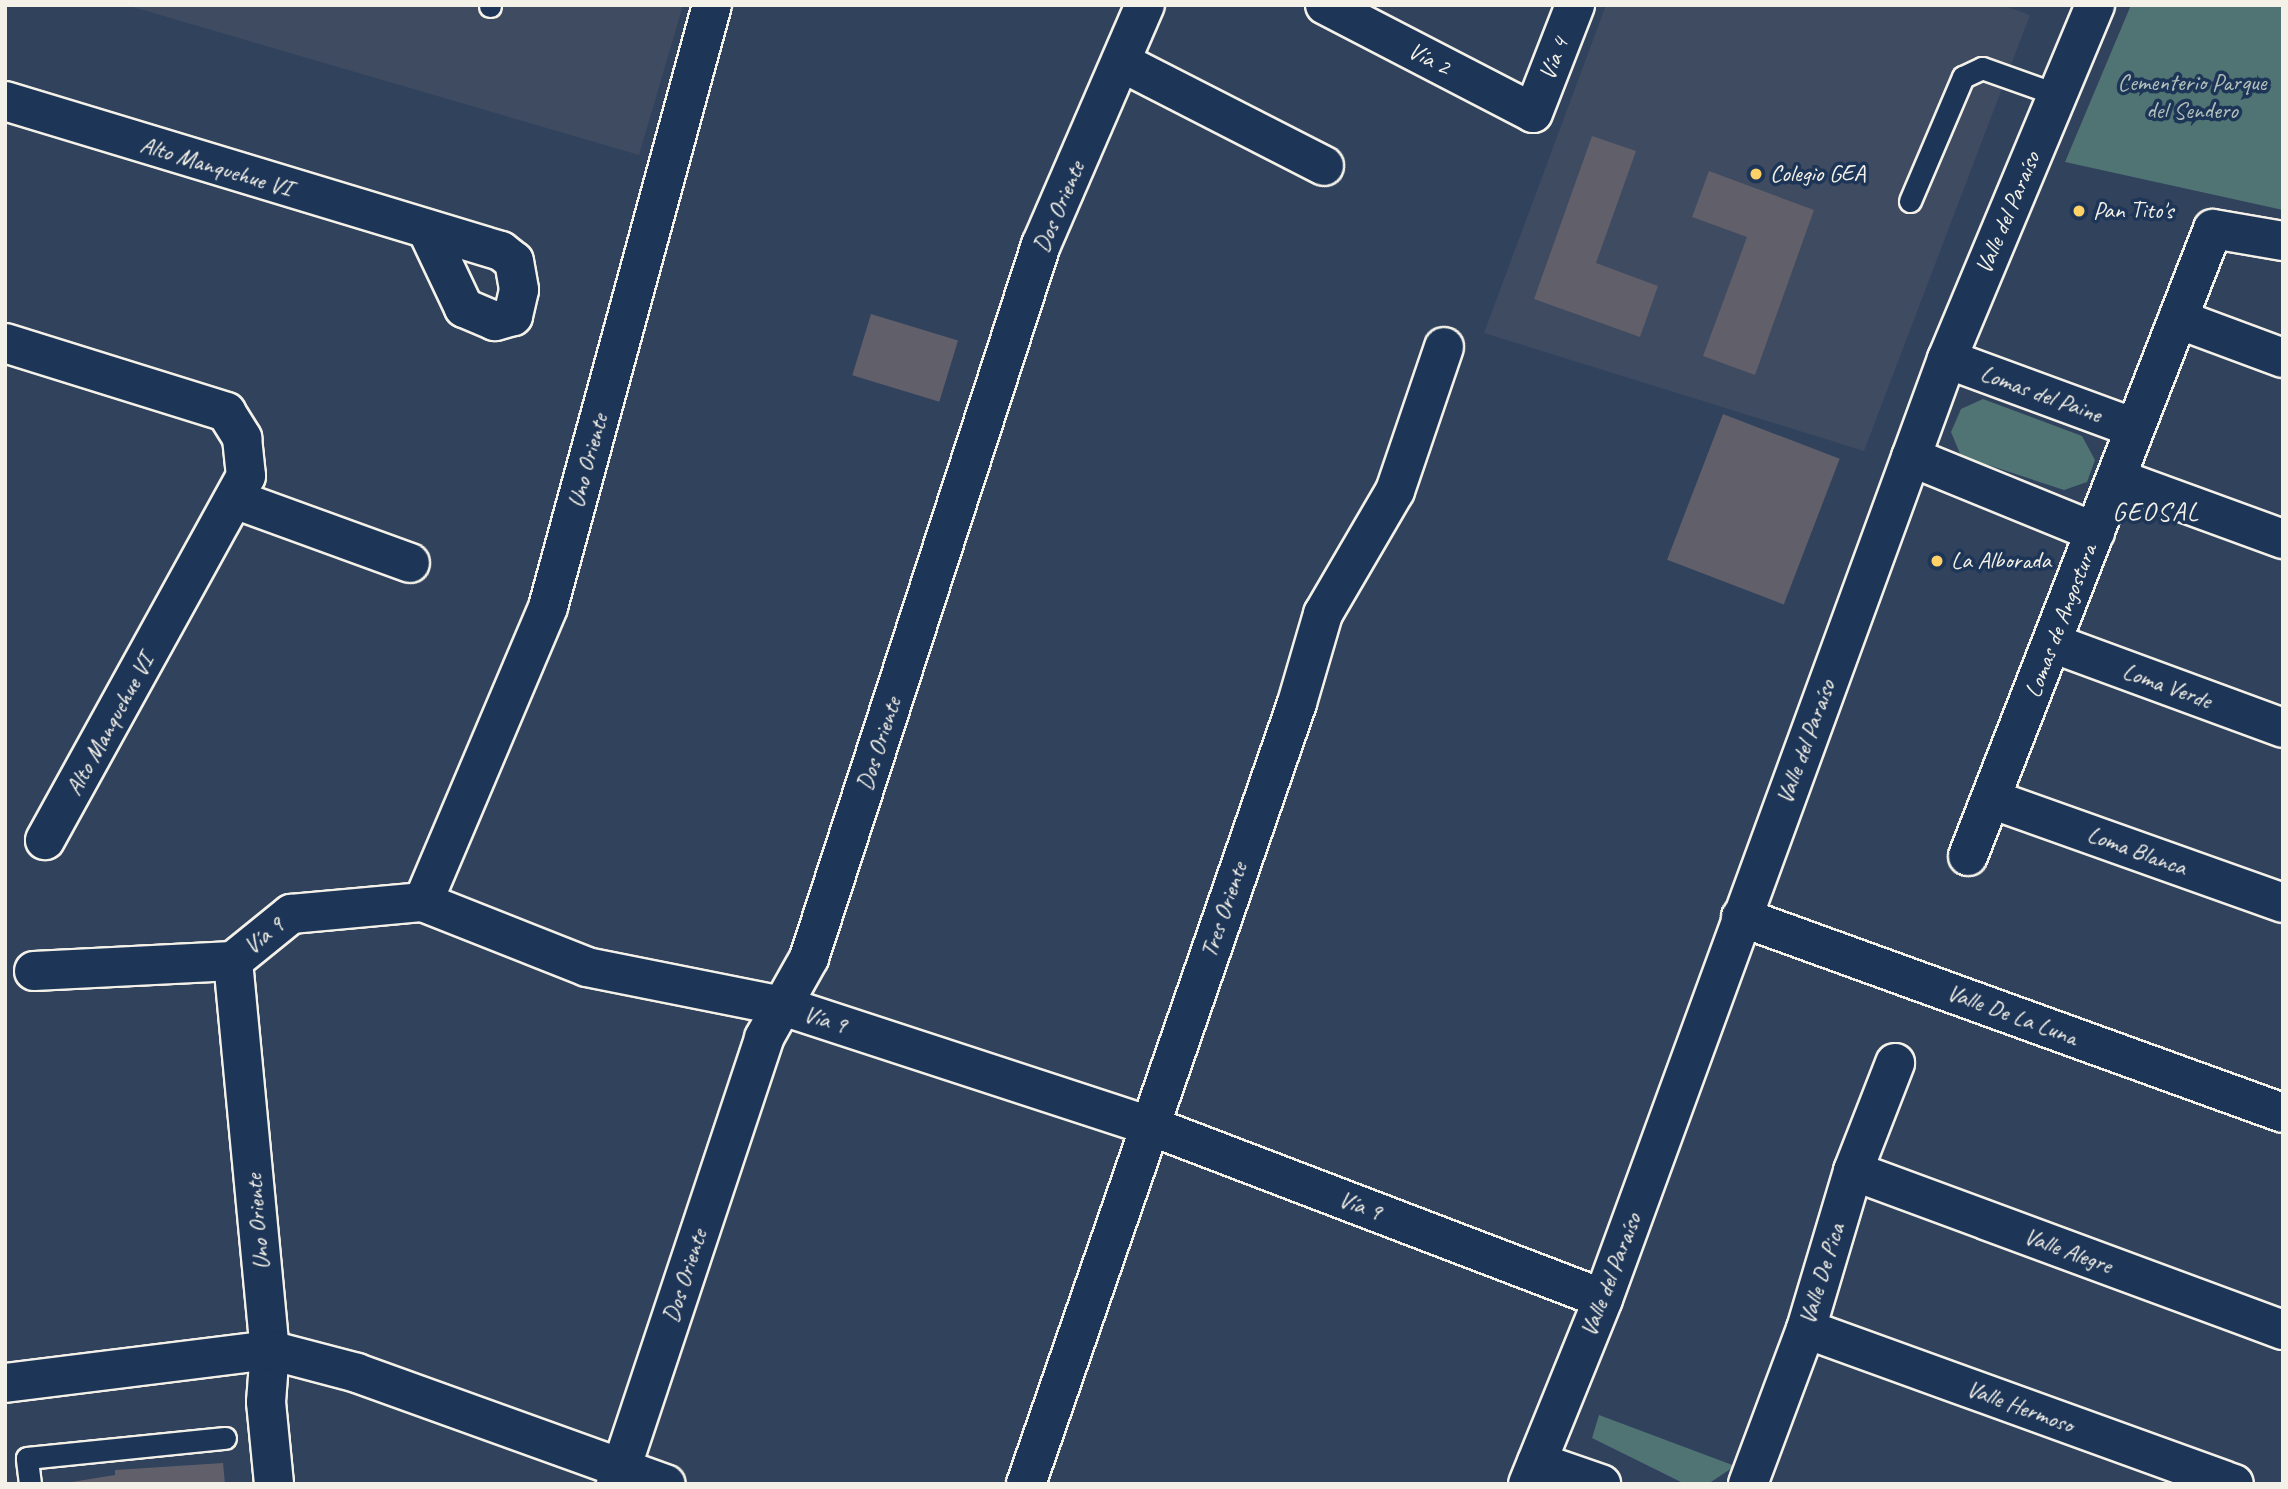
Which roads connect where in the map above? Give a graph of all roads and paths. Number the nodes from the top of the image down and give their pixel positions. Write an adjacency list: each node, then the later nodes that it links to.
1 (712, 5): 31 (street, Uno Oriente)
2 (1146, 5): 6 (street, Dos Oriente)
3 (1325, 5): 9 (street, Vía 2)
4 (1575, 5): 9 (street, Vía 4)
5 (2095, 5): 7 (street, Valle del Paraíso)
6 (1121, 62): 10 (street); 36 (street, Dos Oriente)
7 (2058, 95): 11 (lane); 18 (street, Valle del Paraíso)
8 (5, 101): 12 (street, Alto Manquehue VI)
9 (1533, 113)
10 (1324, 166)
11 (1910, 201)
12 (428, 232)
13 (2283, 241): 14 (street, Lomas de Angostura)
14 (2178, 320): 17 (street); 19 (street, Lomas de Angostura)
15 (1444, 347): 39 (street, Tres Oriente)
16 (9, 352): 22 (street, Alto Manquehue VI)
17 (2283, 358)
18 (1947, 359): 19 (street, Lomas del Paine); 20 (street, Valle del Paraíso)
19 (2135, 428): 21 (street, Lomas de Angostura)
20 (1911, 457): 23 (street); 33 (street, Valle del Paraíso)
21 (2116, 478): 23 (street, Lomas de Angostura); 24 (street)
22 (237, 500): 25 (street); 29 (street, Alto Manquehue VI)
23 (2095, 532): 26 (street, Lomas de Angostura)
24 (2283, 539)
25 (410, 564)
26 (2052, 643): 27 (street, Loma Verde); 28 (street, Lomas de Angostura)
27 (2283, 729)
28 (1991, 799): 30 (street, Lomas de Angostura); 32 (street, Loma Blanca)
29 (45, 840)
30 (1968, 856)
31 (423, 902): 34 (street, Vía 9); 36 (street, Vía 9)
32 (2283, 903)
33 (1741, 917): 38 (street, Valle De La Luna); 41 (street, Valle del Paraíso)
34 (233, 961): 35 (street, Vía 9); 44 (street, Uno Oriente)
35 (34, 971)
36 (783, 1006): 39 (street, Vía 9); 48 (street, Dos Oriente)
37 (1895, 1063): 40 (street, Valle De Pica)
38 (2283, 1113)
39 (1148, 1125): 41 (street, Vía 9); 52 (street, Tres Oriente)
40 (1853, 1171): 42 (street, Valle De Pica); 43 (street, Valle Alegre)
41 (1603, 1298): 47 (street, Valle del Paraíso)
42 (1806, 1329): 54 (street, Valle De Pica); 55 (street, Valle Hermoso)
43 (2283, 1330)
44 (270, 1350): 45 (street); 48 (street); 50 (street, Uno Oriente)
45 (5, 1383)
46 (225, 1438): 49 (lane)
47 (1532, 1473): 53 (street)
48 (618, 1477): 51 (street)
49 (30, 1484)
50 (274, 1484)
51 (666, 1484)
52 (1027, 1484)
53 (1601, 1484)
54 (1748, 1484)
55 (2234, 1484)

